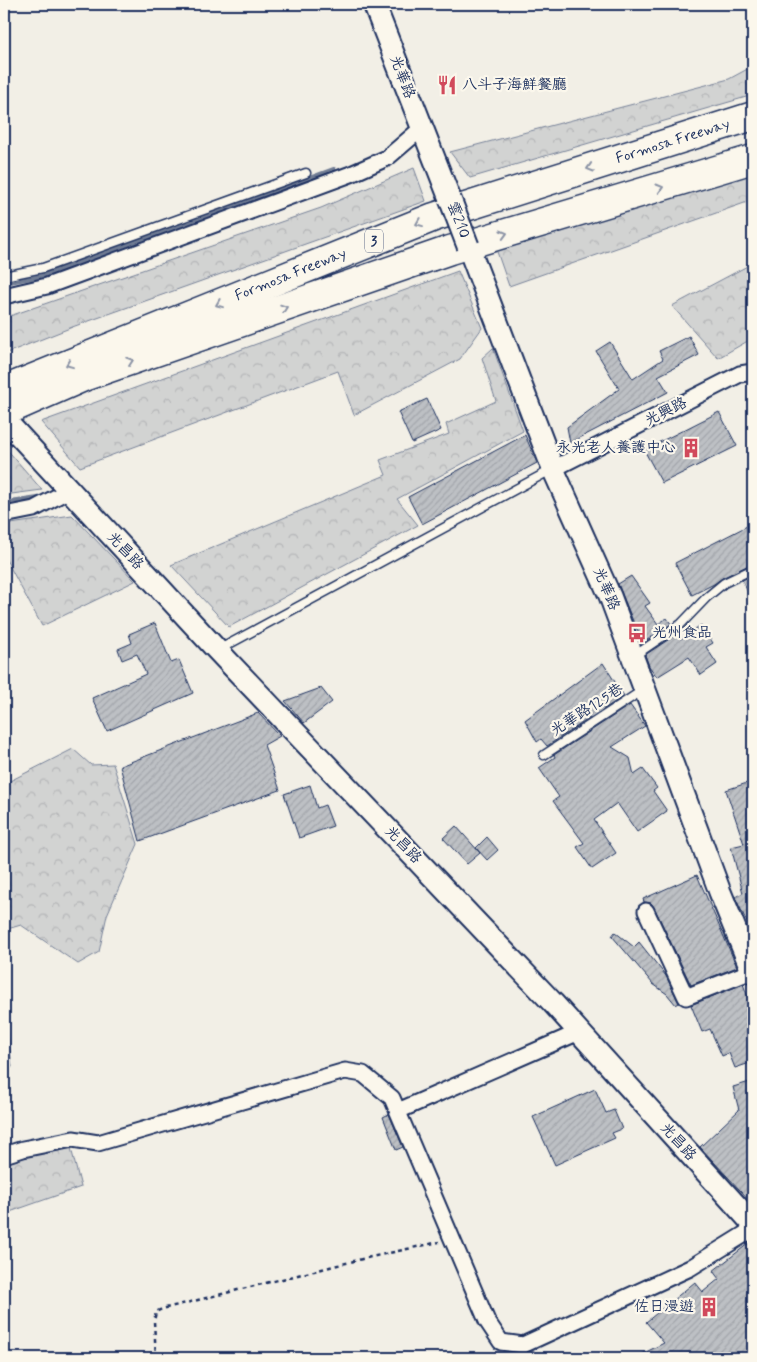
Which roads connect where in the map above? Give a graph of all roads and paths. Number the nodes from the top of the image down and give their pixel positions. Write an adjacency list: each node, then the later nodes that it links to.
1 (374, 4): 3 (street, 光華路 / 雲210)
2 (753, 116): 13 (highway, Formosa Freeway / 3, one-way to 13)
3 (422, 128): 4 (street, 光華路 / 雲210); 9 (street)
4 (431, 151): 10 (street, 雲210 / 雲210, bridge)
5 (753, 159): 14 (highway, Formosa Freeway / 3, one-way to 5)
6 (306, 173): 7 (lane)
7 (43, 268): 8 (lane); 9 (lane)
8 (4, 276)
9 (47, 286): 11 (street)
10 (485, 290): 16 (street, 光華路 / 雲210)
11 (4, 296)
12 (753, 372): 16 (street, 光興路)
13 (4, 390)
14 (4, 412)
15 (4, 419): 17 (street, 光昌路)
16 (553, 469): 20 (lane); 21 (street, 光華路 / 雲210)
17 (69, 490): 18 (street); 20 (street, 光昌路)
18 (4, 515)
19 (753, 570): 21 (lane)
20 (218, 650): 26 (street, 光昌路)
21 (633, 658): 22 (street, 光華路 / 雲210)
22 (644, 689): 23 (lane, 光華路125巷); 25 (street, 光華路 / 雲210)
23 (544, 755)
24 (646, 911): 25 (street)
25 (753, 972)
26 (579, 1032): 27 (street); 29 (street, 光昌路)
27 (398, 1112): 28 (street); 31 (street)
28 (4, 1155)
29 (753, 1224)
30 (753, 1229): 31 (street)
31 (452, 1239): 32 (path)
32 (156, 1358)

